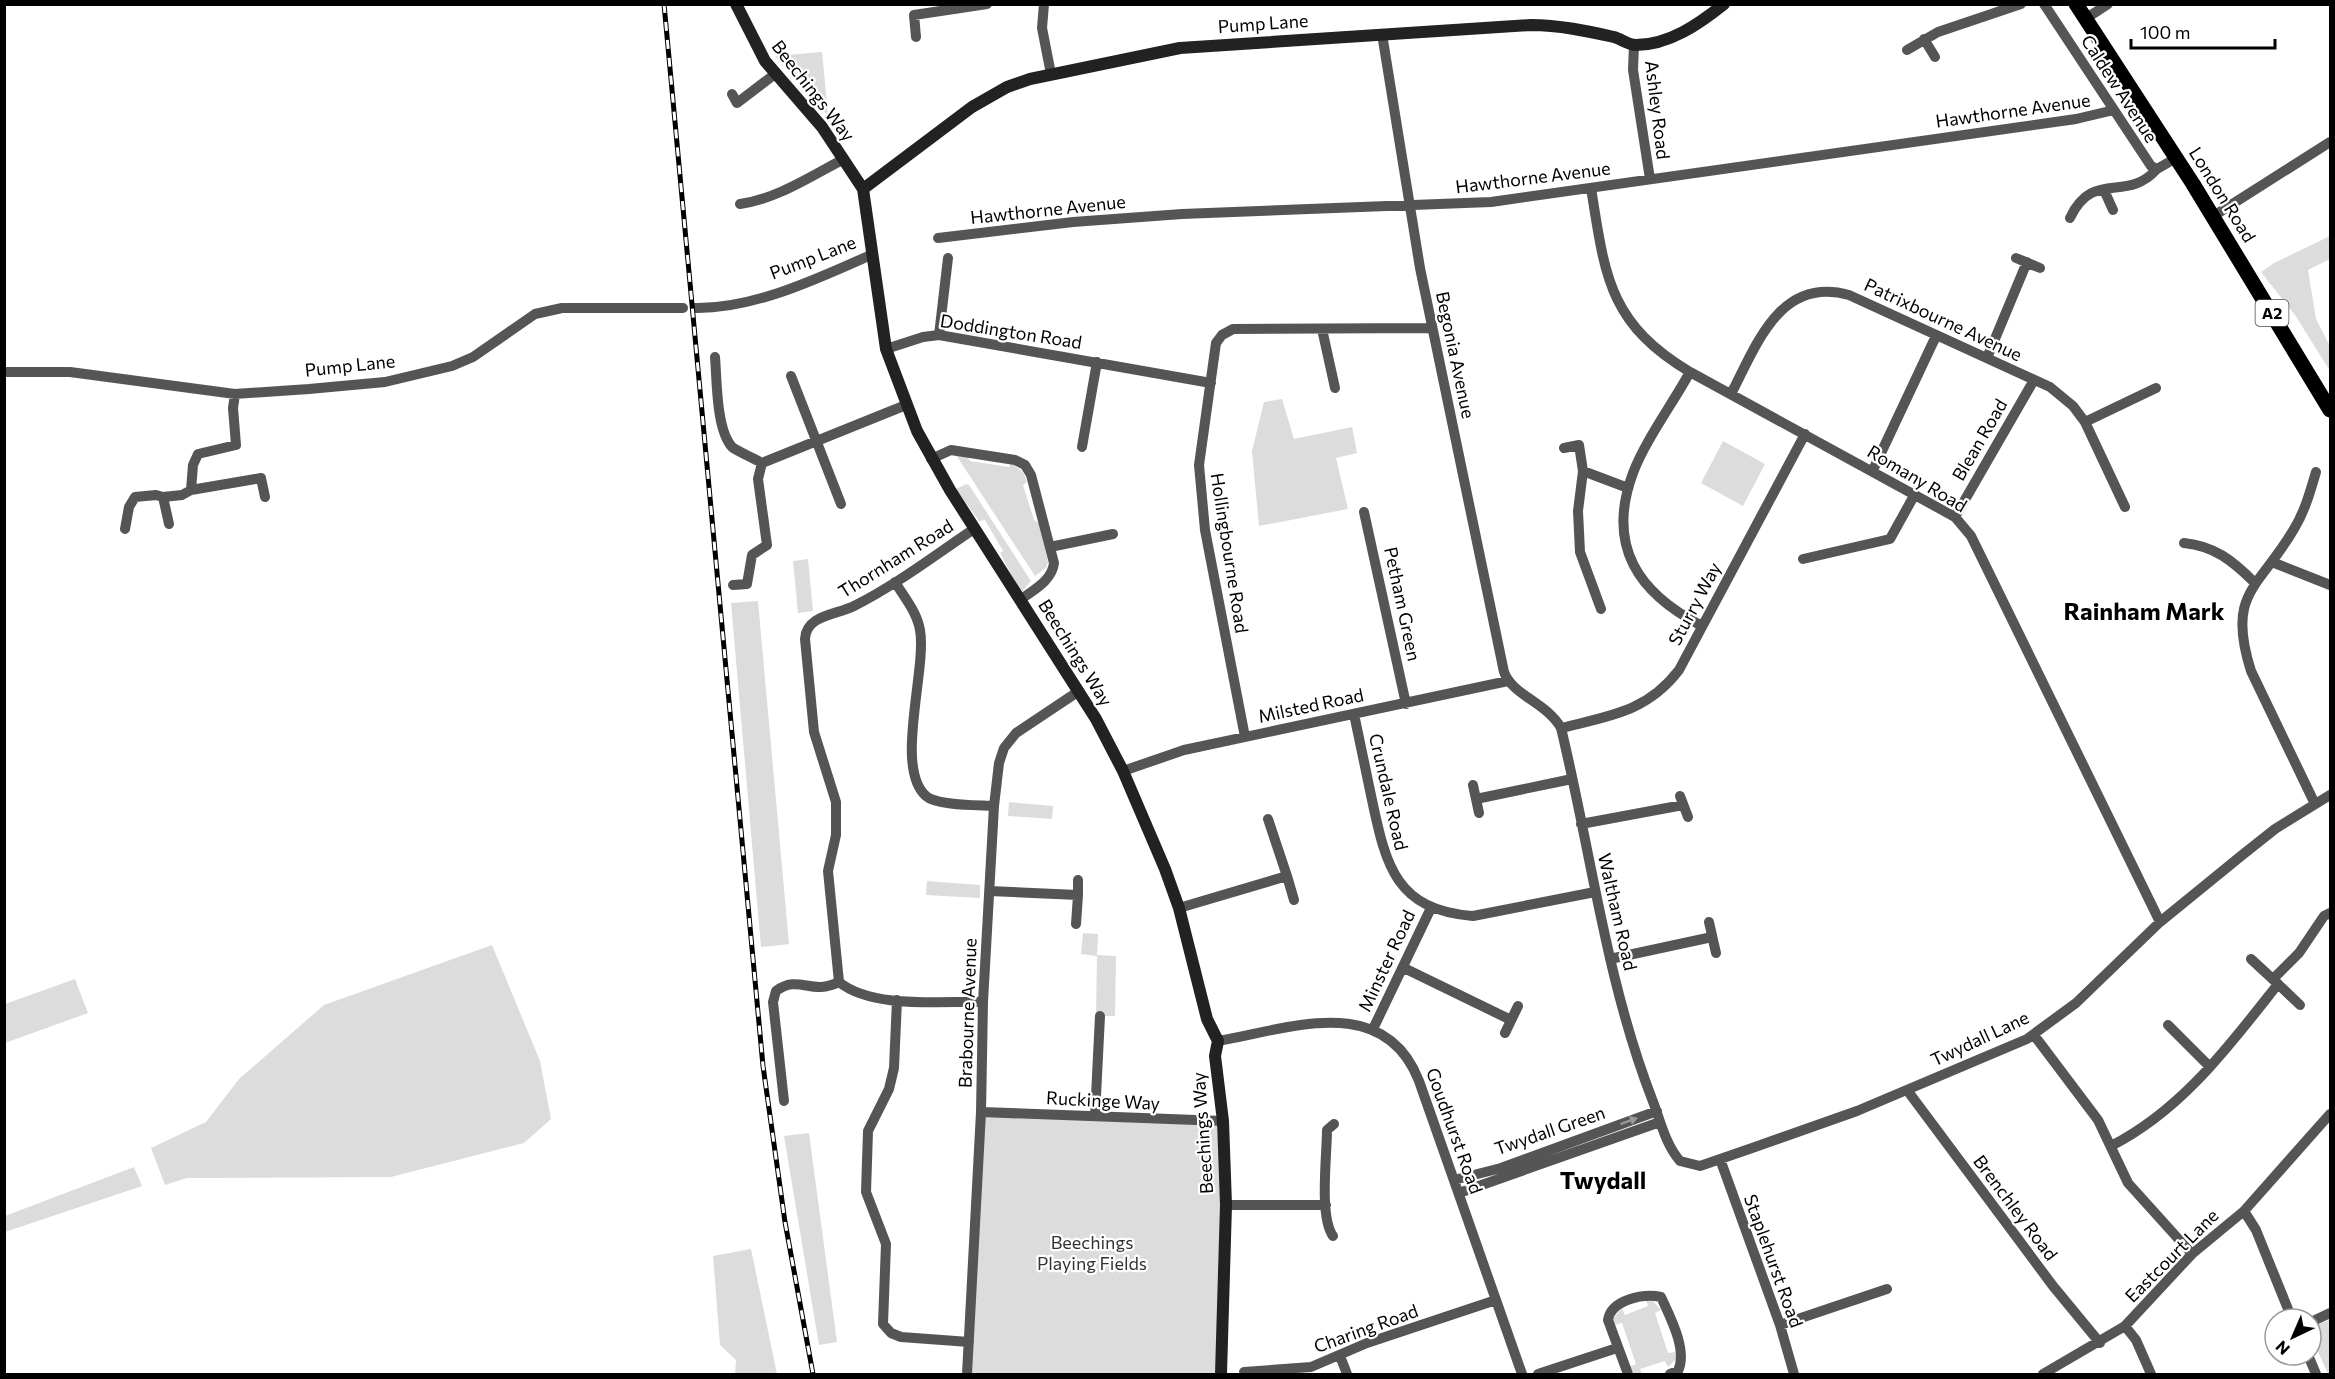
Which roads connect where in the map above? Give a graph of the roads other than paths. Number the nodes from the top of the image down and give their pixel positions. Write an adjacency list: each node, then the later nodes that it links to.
1 (736, 4): 18 (street, Beechings Way)
2 (987, 4): 9 (street)
3 (1044, 4): 17 (street)
4 (1724, 4): 14 (street, Pump Lane)
5 (2020, 4): 13 (street)
6 (2044, 4): 20 (street, Caldew Avenue)
7 (2076, 4): 10 (main road, London Road / A2)
8 (2108, 4): 10 (street)
9 (913, 10): 12 (street)
10 (2085, 19): 22 (main road, London Road / A2)
11 (1382, 34): 14 (street, Pump Lane); 17 (street, Pump Lane); 30 (street, Begonia Avenue)
12 (916, 37)
13 (1924, 39): 15 (street); 16 (street)
14 (1634, 45): 25 (street, Ashley Road)
15 (1907, 50)
16 (1935, 57)
17 (1051, 74): 27 (street, Pump Lane)
18 (775, 75): 19 (street); 23 (street, Beechings Way)
19 (732, 94)
20 (2114, 110): 24 (street, Caldew Avenue); 25 (street, Hawthorne Avenue)
21 (2331, 142): 32 (street)
22 (2176, 158): 24 (street, Caldew Avenue); 32 (main road, London Road / A2)
23 (844, 159): 27 (street, Beechings Way); 29 (street)
24 (2156, 170): 28 (street)
25 (1650, 180): 26 (street, Hawthorne Avenue)
26 (1591, 188): 30 (street, Hawthorne Avenue); 51 (street, Romany Road)
27 (863, 189): 36 (street, Beechings Way)
28 (2104, 190): 31 (street); 33 (street)
29 (740, 204)
30 (1412, 206): 34 (street, Hawthorne Avenue); 42 (street, Begonia Avenue)
31 (2113, 210)
32 (2212, 217): 60 (main road, London Road / A2)
33 (2070, 218)
34 (951, 236): 35 (street, Hawthorne Avenue); 44 (street, Hawthorne Avenue)
35 (938, 237)
36 (873, 254): 41 (street, Pump Lane); 46 (street, Beechings Way)
37 (2016, 258): 38 (street)
38 (2027, 262): 39 (street); 48 (street)
39 (2040, 268)
40 (683, 308): 57 (street, Pump Lane)
41 (695, 308)
42 (1431, 328): 43 (street, Hollingbourne Road); 95 (street, Begonia Avenue)
43 (1322, 329): 54 (street, Hollingbourne Road); 55 (street)
44 (939, 335): 46 (street, Doddington Road); 49 (street, Doddington Road)
45 (1936, 336): 48 (street, Patrixbourne Avenue); 58 (street, Patrixbourne Avenue); 68 (street)
46 (886, 349): 59 (street, Beechings Way)
47 (715, 357): 67 (street)
48 (1988, 358): 53 (street, Patrixbourne Avenue)
49 (1097, 362): 54 (street, Doddington Road); 64 (street, Doddington Road)
50 (4, 372): 57 (street, Pump Lane)
51 (1690, 372): 58 (street, Romany Road); 71 (street)
52 (791, 376): 63 (street)
53 (2034, 380): 61 (street, Patrixbourne Avenue); 79 (street, Blean Road)
54 (1210, 383): 100 (street, Hollingbourne Road)
55 (1335, 388)
56 (2156, 388): 61 (street)
57 (235, 394): 72 (street)
58 (1731, 394): 62 (street, Romany Road)
59 (906, 405): 63 (street); 66 (street, Beechings Way)
60 (2331, 410)
61 (2085, 422): 77 (street, Patrixbourne Avenue)
62 (1805, 434): 68 (street, Romany Road); 94 (street, Sturry Way)
63 (816, 441): 67 (street); 76 (street)
64 (1082, 447)
65 (1564, 448): 69 (street)
66 (931, 459): 82 (street, Beechings Way); 85 (street)
67 (762, 463): 90 (street)
68 (1873, 470): 73 (street, Romany Road)
69 (1584, 471): 71 (street); 93 (street)
70 (2316, 472): 87 (street)
71 (1629, 488): 94 (street)
72 (191, 490): 74 (street); 75 (street)
73 (1915, 494): 79 (street, Romany Road); 86 (street)
74 (163, 497): 80 (street); 81 (street)
75 (265, 498)
76 (841, 504)
77 (2124, 507)
78 (1364, 512): 97 (street, Petham Green)
79 (1955, 517): 122 (street, Romany Road)
80 (169, 525)
81 (125, 529)
82 (974, 529): 88 (street, Thornham Road); 92 (street, Beechings Way)
83 (1113, 534): 85 (street)
84 (2184, 543): 89 (street)
85 (1050, 547): 92 (street)
86 (1803, 559)
87 (2272, 562): 89 (street); 91 (street)
88 (894, 582): 107 (street); 129 (street, Thornham Road)
89 (2254, 582): 106 (street)
90 (733, 585)
91 (2331, 585)
92 (1020, 600): 96 (street, Beechings Way)
93 (1601, 609)
94 (1702, 627): 99 (street, Sturry Way)
95 (1508, 681): 97 (street, Milsted Road); 99 (street, Waltham Road)
96 (1079, 691): 101 (street, Beechings Way); 107 (street, Brabourne Avenue)
97 (1406, 704): 98 (street, Milsted Road)
98 (1354, 714): 100 (street, Milsted Road); 119 (street, Crundale Road)
99 (1561, 728): 102 (street, Waltham Road)
100 (1245, 737): 101 (street, Milsted Road)
101 (1124, 771): 118 (street, Beechings Way)
102 (1572, 779): 105 (street); 111 (street, Waltham Road)
103 (1473, 785): 105 (street)
104 (2331, 795): 106 (street, Twydall Lane)
105 (1476, 799): 108 (street)
106 (2315, 804): 122 (street, Twydall Lane)
107 (994, 806): 114 (street, Brabourne Avenue)
108 (1479, 813)
109 (1688, 817): 111 (street)
110 (1268, 819): 112 (street)
111 (1581, 824): 115 (street, Waltham Road)
112 (1287, 876): 117 (street); 118 (street)
113 (1078, 880): 116 (street)
114 (990, 891): 116 (street); 132 (street, Brabourne Avenue)
115 (1594, 892): 119 (street, Crundale Road); 126 (street, Waltham Road)
116 (1078, 895): 123 (street)
117 (1294, 900)
118 (1179, 908): 141 (street, Beechings Way)
119 (1431, 908): 128 (street, Minster Road)
120 (2331, 913): 130 (street)
121 (1709, 922): 124 (street)
122 (2160, 922): 140 (street, Twydall Lane)
123 (1076, 924)
124 (1712, 937): 125 (street); 126 (street)
125 (1716, 953)
126 (1610, 959): 148 (street, Waltham Road)
127 (2251, 959): 130 (street)
128 (1404, 968): 136 (street); 138 (street, Minster Road)
129 (839, 982): 131 (street); 144 (street)
130 (2275, 982): 133 (street); 142 (street)
131 (897, 1000): 132 (street); 166 (street)
132 (983, 1002): 145 (street, Brabourne Avenue)
133 (2300, 1005)
134 (1518, 1006): 136 (street)
135 (1100, 1016): 147 (street)
136 (1511, 1020): 139 (street)
137 (2168, 1025): 142 (street)
138 (1373, 1029): 141 (street, Goudhurst Road); 154 (street, Goudhurst Road)
139 (1505, 1032)
140 (2034, 1035): 143 (street, Twydall Lane); 151 (street)
141 (1218, 1041): 149 (street, Beechings Way)
142 (2210, 1067): 151 (street)
143 (1907, 1090): 152 (street, Twydall Lane); 167 (street, Brenchley Road)
144 (784, 1101)
145 (981, 1112): 147 (street, Ruckinge Way); 166 (street, Brabourne Avenue)
146 (2331, 1114): 158 (street, Eastcourt Lane)
147 (1095, 1116): 149 (street, Ruckinge Way)
148 (1658, 1117): 153 (street, Waltham Road); 154 (street, Twydall Green, one-way to 148); 155 (street, Twydall Green)
149 (1223, 1121): 156 (street, Beechings Way)
150 (1334, 1124): 157 (street)
151 (2111, 1146): 160 (street)
152 (1720, 1159): 153 (street, Twydall Lane); 164 (street, Staplehurst Road)
153 (1684, 1164)
154 (1454, 1180): 155 (street, Goudhurst Road)
155 (1459, 1193): 162 (street, Goudhurst Road)
156 (1226, 1205): 157 (street); 173 (street, Beechings Way)
157 (1326, 1206): 159 (street)
158 (2244, 1211): 160 (street, Eastcourt Lane); 163 (street)
159 (1333, 1236)
160 (2192, 1254): 165 (street, Eastcourt Lane)
161 (1887, 1289): 164 (street)
162 (1496, 1300): 169 (street, Charing Road); 175 (street, Goudhurst Road)
163 (2287, 1307)
164 (1780, 1325): 179 (street, Staplehurst Road)
165 (2125, 1326): 167 (street, Eastcourt Lane); 181 (street)
166 (969, 1342): 172 (street, Brabourne Avenue)
167 (2100, 1342): 180 (street, Eastcourt Lane)
168 (1617, 1348): 176 (street); 177 (street); 178 (street)
169 (1340, 1356): 171 (street, Charing Road); 174 (street)
170 (1244, 1372): 171 (street, Charing Road)
171 (1280, 1372)
172 (967, 1374)
173 (1221, 1374)
174 (1347, 1374)
175 (1522, 1374)
176 (1538, 1374)
177 (1628, 1374)
178 (1670, 1374)
179 (1794, 1374)
180 (2043, 1374)
181 (2151, 1374)

